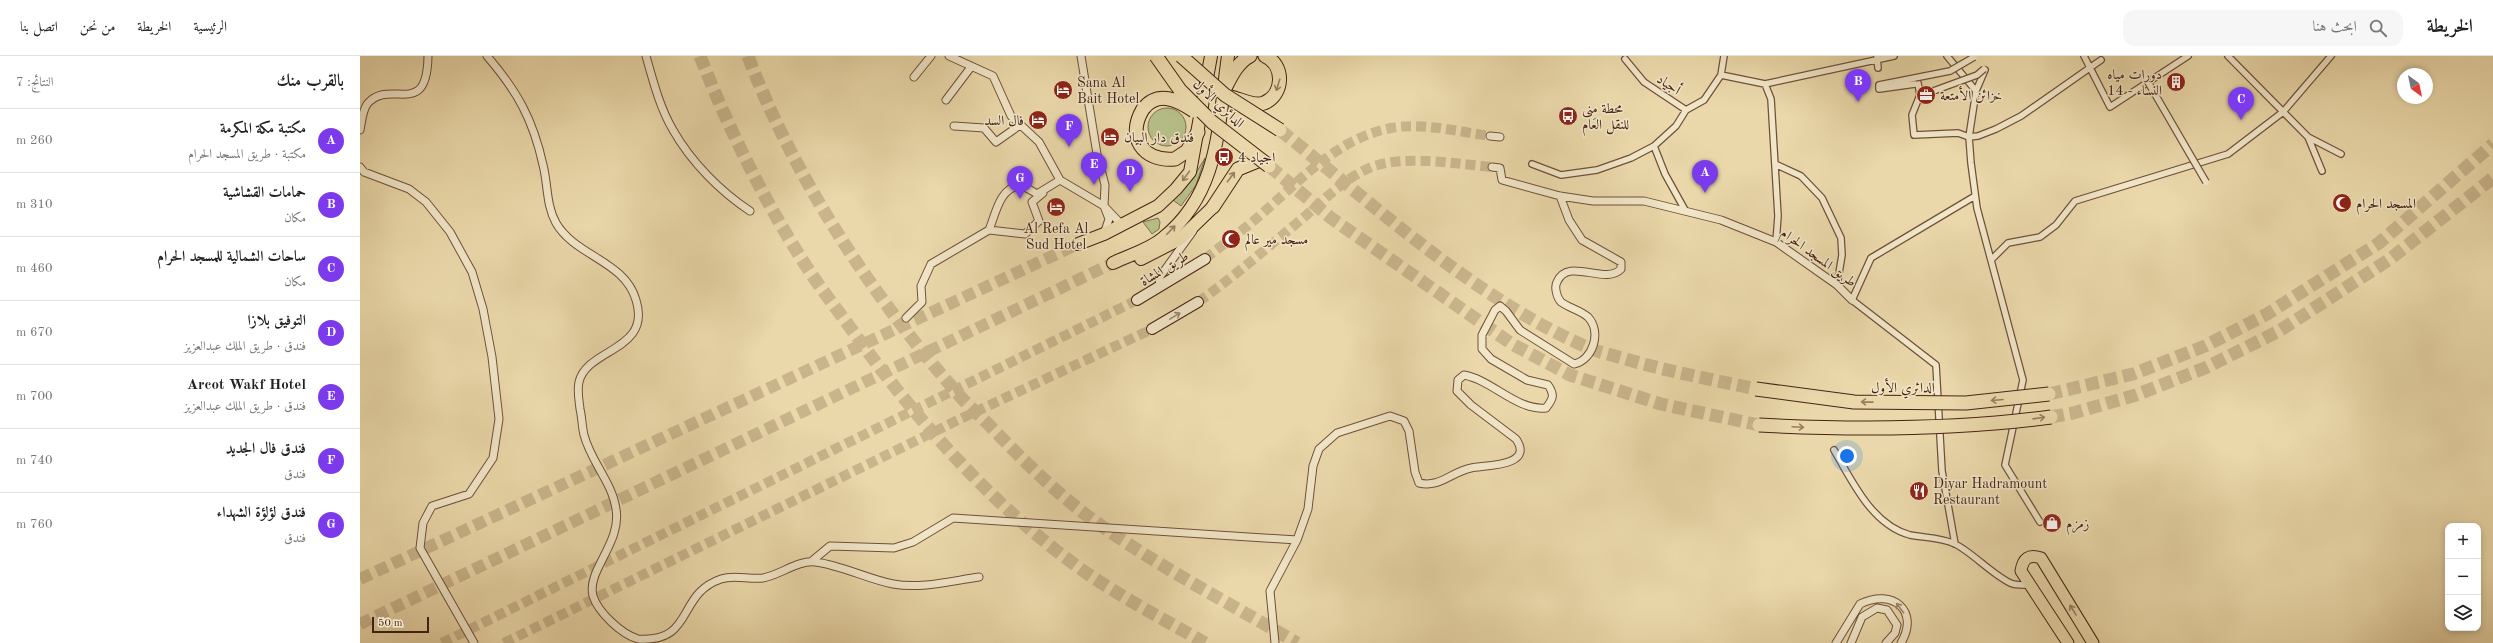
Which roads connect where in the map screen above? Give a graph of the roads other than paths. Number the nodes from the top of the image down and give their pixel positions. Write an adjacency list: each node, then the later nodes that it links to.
1 (428, 56): 42 (street)
2 (487, 56): 88 (street)
3 (646, 56): 64 (street)
4 (931, 56): 30 (street)
5 (949, 56): 26 (street)
6 (1081, 56): 61 (street)
7 (1156, 56): 39 (highway, الدائري الأول, bridge)
8 (1181, 56): 28 (highway, الدائري الأول, bridge)
9 (1187, 56): 28 (highway, bridge)
10 (1211, 56): 44 (highway)
11 (1228, 56): 34 (highway)
12 (1250, 56): 34 (highway)
13 (1265, 56): 34 (highway, one-way to 34, bridge)
14 (1724, 56): 29 (street)
15 (1894, 56): 22 (street)
16 (1947, 56): 33 (street)
17 (2084, 56): 25 (street)
18 (2188, 56): 25 (street)
19 (2228, 56): 38 (street)
20 (2331, 56): 38 (street)
21 (1974, 57): 35 (street, bridge)
22 (1877, 58): 27 (street); 32 (street)
23 (1625, 59): 37 (street, أجياد)
24 (2101, 60): 25 (street)
25 (2091, 67): 47 (street)
26 (971, 68): 36 (street); 40 (street)
27 (1878, 68)
28 (1201, 74): 34 (highway, الدائري الأول, bridge)
29 (1721, 75): 32 (street); 37 (street)
30 (914, 77)
31 (2145, 77): 57 (street, bridge)
32 (1765, 84): 52 (street)
33 (1976, 90): 35 (street, bridge); 47 (street)
34 (1224, 95): 43 (highway, الدائري الأول, bridge); 65 (highway, one-way to 34)
35 (1920, 95): 47 (street)
36 (946, 100)
37 (1686, 110): 49 (street)
38 (2283, 112): 48 (street); 72 (street)
39 (1212, 122): 44 (highway, bridge); 62 (highway, الدائري الأول, one-way to 39, bridge)
40 (1020, 125): 41 (street); 56 (street)
41 (954, 126)
42 (360, 130)
43 (1280, 130)
44 (1198, 132): 66 (highway, one-way to 66)
45 (1490, 136): 46 (street)
46 (1500, 136)
47 (1969, 137): 60 (street)
48 (2308, 137): 50 (street); 55 (street)
49 (1654, 146): 51 (street); 63 (street)
50 (2342, 154)
51 (1532, 164)
52 (1775, 164): 69 (street); 73 (street)
53 (360, 167): 91 (street)
54 (1496, 167): 59 (street, طريق المسجد الحرام)
55 (2322, 171)
56 (1060, 180): 58 (street); 61 (street)
57 (2206, 182)
58 (1044, 191): 67 (street); 67 (street)
59 (1560, 196): 63 (street, طريق المسجد الحرام); 86 (street)
60 (1975, 196): 72 (street); 76 (street)
61 (1104, 206): 66 (street); 68 (street)
62 (1213, 207): 65 (highway)
63 (1685, 210): 69 (street, طريق المسجد الحرام)
64 (750, 211)
65 (1197, 224): 74 (street)
66 (1122, 225): 68 (highway)
67 (989, 230): 78 (street)
68 (1104, 234): 70 (highway)
69 (1776, 242): 73 (street, طريق المسجد الحرام)
70 (1078, 244)
71 (1205, 259): 74 (main road, طريق المشاة)
72 (1992, 259): 85 (street)
73 (1837, 285): 76 (street, طريق المسجد الحرام)
74 (1160, 287): 75 (main road, طريق المشاة)
75 (1136, 300)
76 (1852, 300): 87 (street, طريق المسجد الحرام)
77 (1198, 302): 79 (main road, one-way to 77)
78 (906, 318)
79 (1152, 329)
80 (1756, 389): 81 (highway, الدائري الأول, one-way to 80, bridge)
81 (2049, 394)
82 (2051, 417): 83 (highway, one-way to 82, bridge)
83 (1759, 426)
84 (1834, 450): 87 (street)
85 (2040, 522)
86 (1297, 540): 88 (street); 92 (street)
87 (1955, 544): 90 (street)
88 (812, 561): 89 (street)
89 (979, 577)
90 (2028, 585): 97 (main road); 98 (main road, one-way to 90)
91 (474, 643)
92 (1275, 643)
93 (1836, 643): 96 (street, one-way to 93)
94 (1851, 643): 95 (street)
95 (1886, 643)
96 (1901, 643)
97 (2068, 643)
98 (2093, 643)

